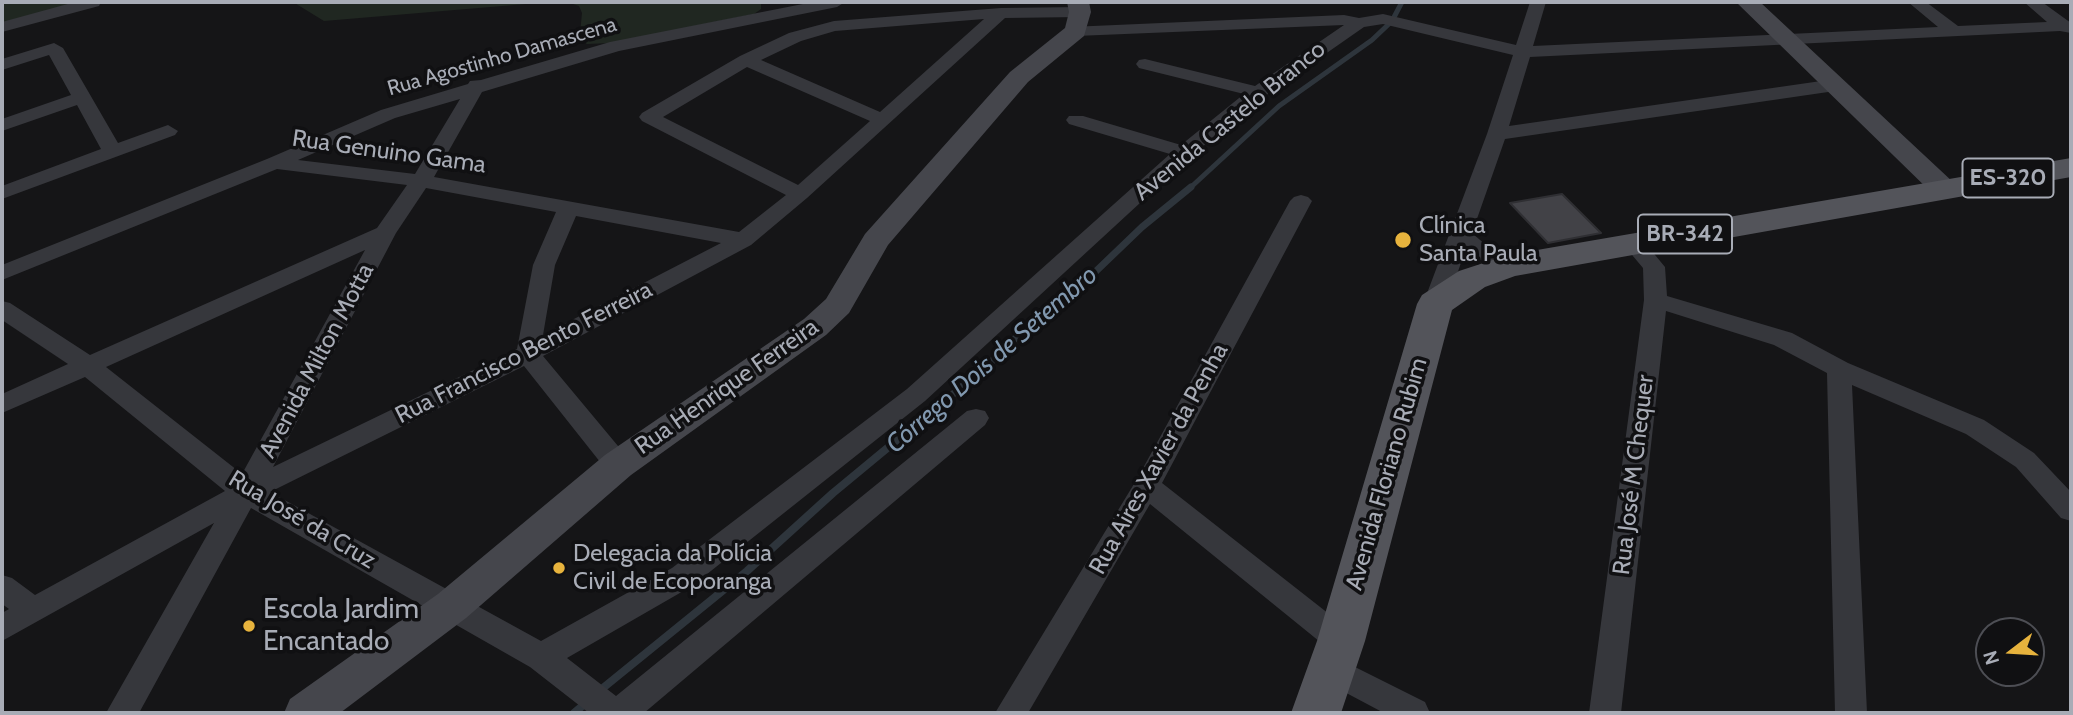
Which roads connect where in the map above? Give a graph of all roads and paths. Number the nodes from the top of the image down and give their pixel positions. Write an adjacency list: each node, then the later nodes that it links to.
1 (93, 2): 10 (street)
2 (833, 2): 18 (street, Rua Agostinho Damascena)
3 (1538, 2): 14 (street, Avenida Floriano Rubim)
4 (1747, 2): 13 (street)
5 (1916, 2): 12 (street)
6 (2032, 2): 11 (street)
7 (1001, 13): 8 (street); 15 (street); 22 (street, Rua Francisco Bento Ferreira)
8 (1078, 15): 9 (street); 51 (street, Rua Henrique Ferreira)
9 (1359, 23): 14 (street); 20 (street, Avenida Castelo Branco)
10 (2, 27)
11 (2066, 28): 12 (street)
12 (1952, 30): 13 (street)
13 (1785, 39): 14 (street); 19 (street)
14 (1523, 52): 26 (street, Avenida Floriano Rubim)
15 (746, 60): 22 (street); 34 (street)
16 (1145, 64): 20 (street)
17 (2, 65): 21 (street)
18 (477, 85): 29 (street, Rua Agostinho Damascena); 31 (street, Avenida Milton Motta)
19 (1835, 85): 26 (street); 32 (street)
20 (1258, 92): 28 (street, Avenida Castelo Branco)
21 (82, 97): 24 (street); 27 (street)
22 (881, 119): 34 (street, Rua Francisco Bento Ferreira)
23 (1076, 120): 28 (street)
24 (2, 125)
25 (168, 131): 27 (street)
26 (1497, 134): 38 (street, Avenida Floriano Rubim)
27 (113, 152): 33 (street)
28 (1184, 152): 60 (street, Avenida Castelo Branco)
29 (275, 163): 31 (street, Rua Genuino Gama); 42 (street, Rua Genuino Gama)
30 (2071, 167): 32 (main road, ES-320)
31 (421, 181): 36 (street, Rua Genuino Gama); 37 (street, Avenida Milton Motta)
32 (1944, 189): 40 (main road, BR-342)
33 (2, 193)
34 (800, 194): 39 (street, Rua Francisco Bento Ferreira)
35 (1301, 201): 52 (street, Rua Aires Xavier da Penha)
36 (569, 208): 39 (street, Rua Genuino Gama); 46 (street)
37 (385, 233): 47 (street); 53 (street, Avenida Milton Motta)
38 (1460, 234): 41 (street); 44 (street, Avenida Floriano Rubim)
39 (744, 240): 46 (street, Rua Francisco Bento Ferreira)
40 (1633, 243): 41 (main road, BR-342); 43 (street, Rua José M Chequer)
41 (1508, 266): 44 (main road, BR-342)
42 (2, 273)
43 (1656, 300): 48 (street); 68 (street, Rua José M Chequer)
44 (1435, 304): 59 (main road, Avenida Floriano Rubim)
45 (2, 309): 47 (street, Rua José da Cruz)
46 (528, 354): 51 (street); 53 (street, Rua Francisco Bento Ferreira)
47 (87, 365): 49 (street); 53 (street, Rua José da Cruz)
48 (1839, 369): 54 (street); 69 (street)
49 (2, 404)
50 (976, 418): 64 (street)
51 (618, 464): 56 (street, Rua Henrique Ferreira)
52 (1147, 486): 59 (street); 65 (street, Rua Aires Xavier da Penha)
53 (246, 492): 56 (street, Rua José da Cruz); 57 (street, Rua Francisco Bento Ferreira); 61 (street, Avenida Milton Motta)
54 (2071, 510)
55 (2, 587): 57 (street)
56 (452, 607): 60 (street, Rua José da Cruz); 62 (street, Rua Henrique Ferreira)
57 (33, 611): 58 (street, Rua Francisco Bento Ferreira)
58 (2, 628)
59 (1336, 655): 66 (main road, Avenida Floriano Rubim); 67 (street)
60 (541, 657): 63 (street, Rua José da Cruz)
61 (122, 713)
62 (306, 713)
63 (613, 713)
64 (620, 713)
65 (1011, 713)
66 (1316, 713)
67 (1414, 713)
68 (1605, 713)
69 (1851, 713)

